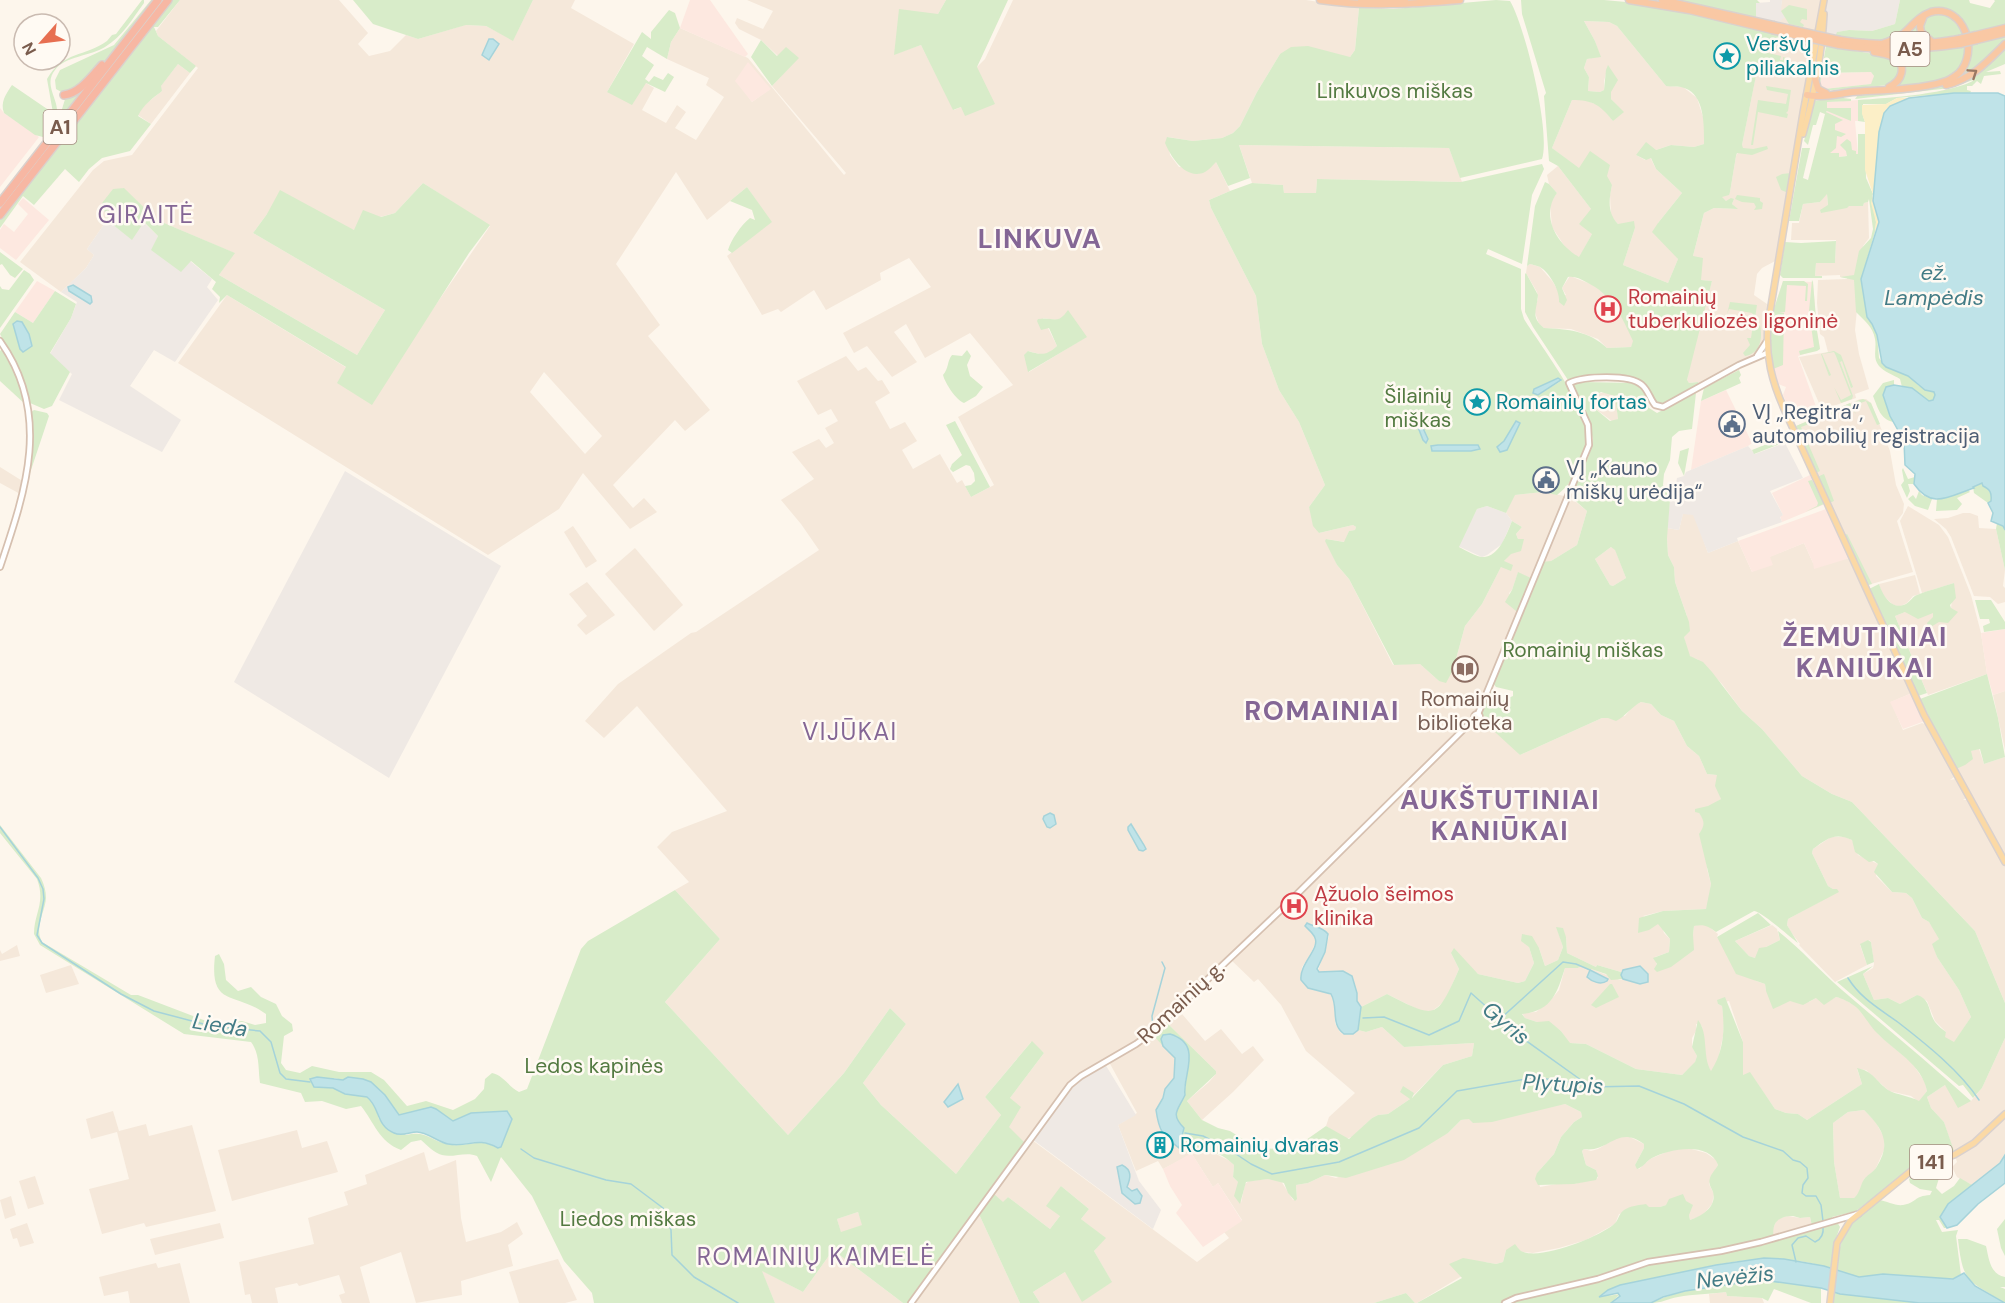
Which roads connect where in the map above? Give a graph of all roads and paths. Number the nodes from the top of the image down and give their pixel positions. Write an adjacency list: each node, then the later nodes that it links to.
1 (158, 0): 24 (highway); 27 (highway, A1)
2 (168, 0): 28 (highway, A1)
3 (1320, 0): 6 (highway)
4 (1361, 0): 5 (highway)
5 (1405, 0)
6 (1460, 0)
7 (1629, 0): 11 (highway, A5)
8 (1662, 0): 11 (highway, A5)
9 (1825, 0): 21 (main road); 26 (main road)
10 (1927, 14): 17 (highway); 19 (highway); 22 (highway)
11 (1773, 28): 16 (highway, A5, bridge)
12 (2005, 28): 14 (highway, A5)
13 (2005, 33): 14 (highway, A5)
14 (1977, 38): 15 (highway, A5, bridge)
15 (1959, 41): 17 (highway, A5); 20 (highway, A5)
16 (1839, 43): 19 (highway, A5); 20 (highway, A5)
17 (1933, 43): 19 (highway, A5)
18 (2005, 44): 22 (highway, one-way to 18)
19 (1882, 45)
20 (1859, 48): 23 (highway)
21 (1815, 79): 25 (highway); 26 (main road)
22 (1933, 84): 23 (highway)
23 (1881, 90): 25 (highway)
24 (64, 94)
25 (1829, 94): 26 (highway)
26 (1809, 96): 30 (main road)
27 (0, 203)
28 (0, 217)
29 (0, 341): 33 (main road)
30 (1767, 341): 31 (main road); 32 (main road)
31 (1767, 353): 32 (main road); 34 (main road)
32 (1756, 356): 37 (main road, Romainių g.)
33 (0, 567)
34 (2005, 862)
35 (2005, 1114): 36 (main road, 141)
36 (1841, 1223): 38 (main road); 39 (main road)
37 (911, 1303)
38 (1505, 1303)
39 (1830, 1303)

